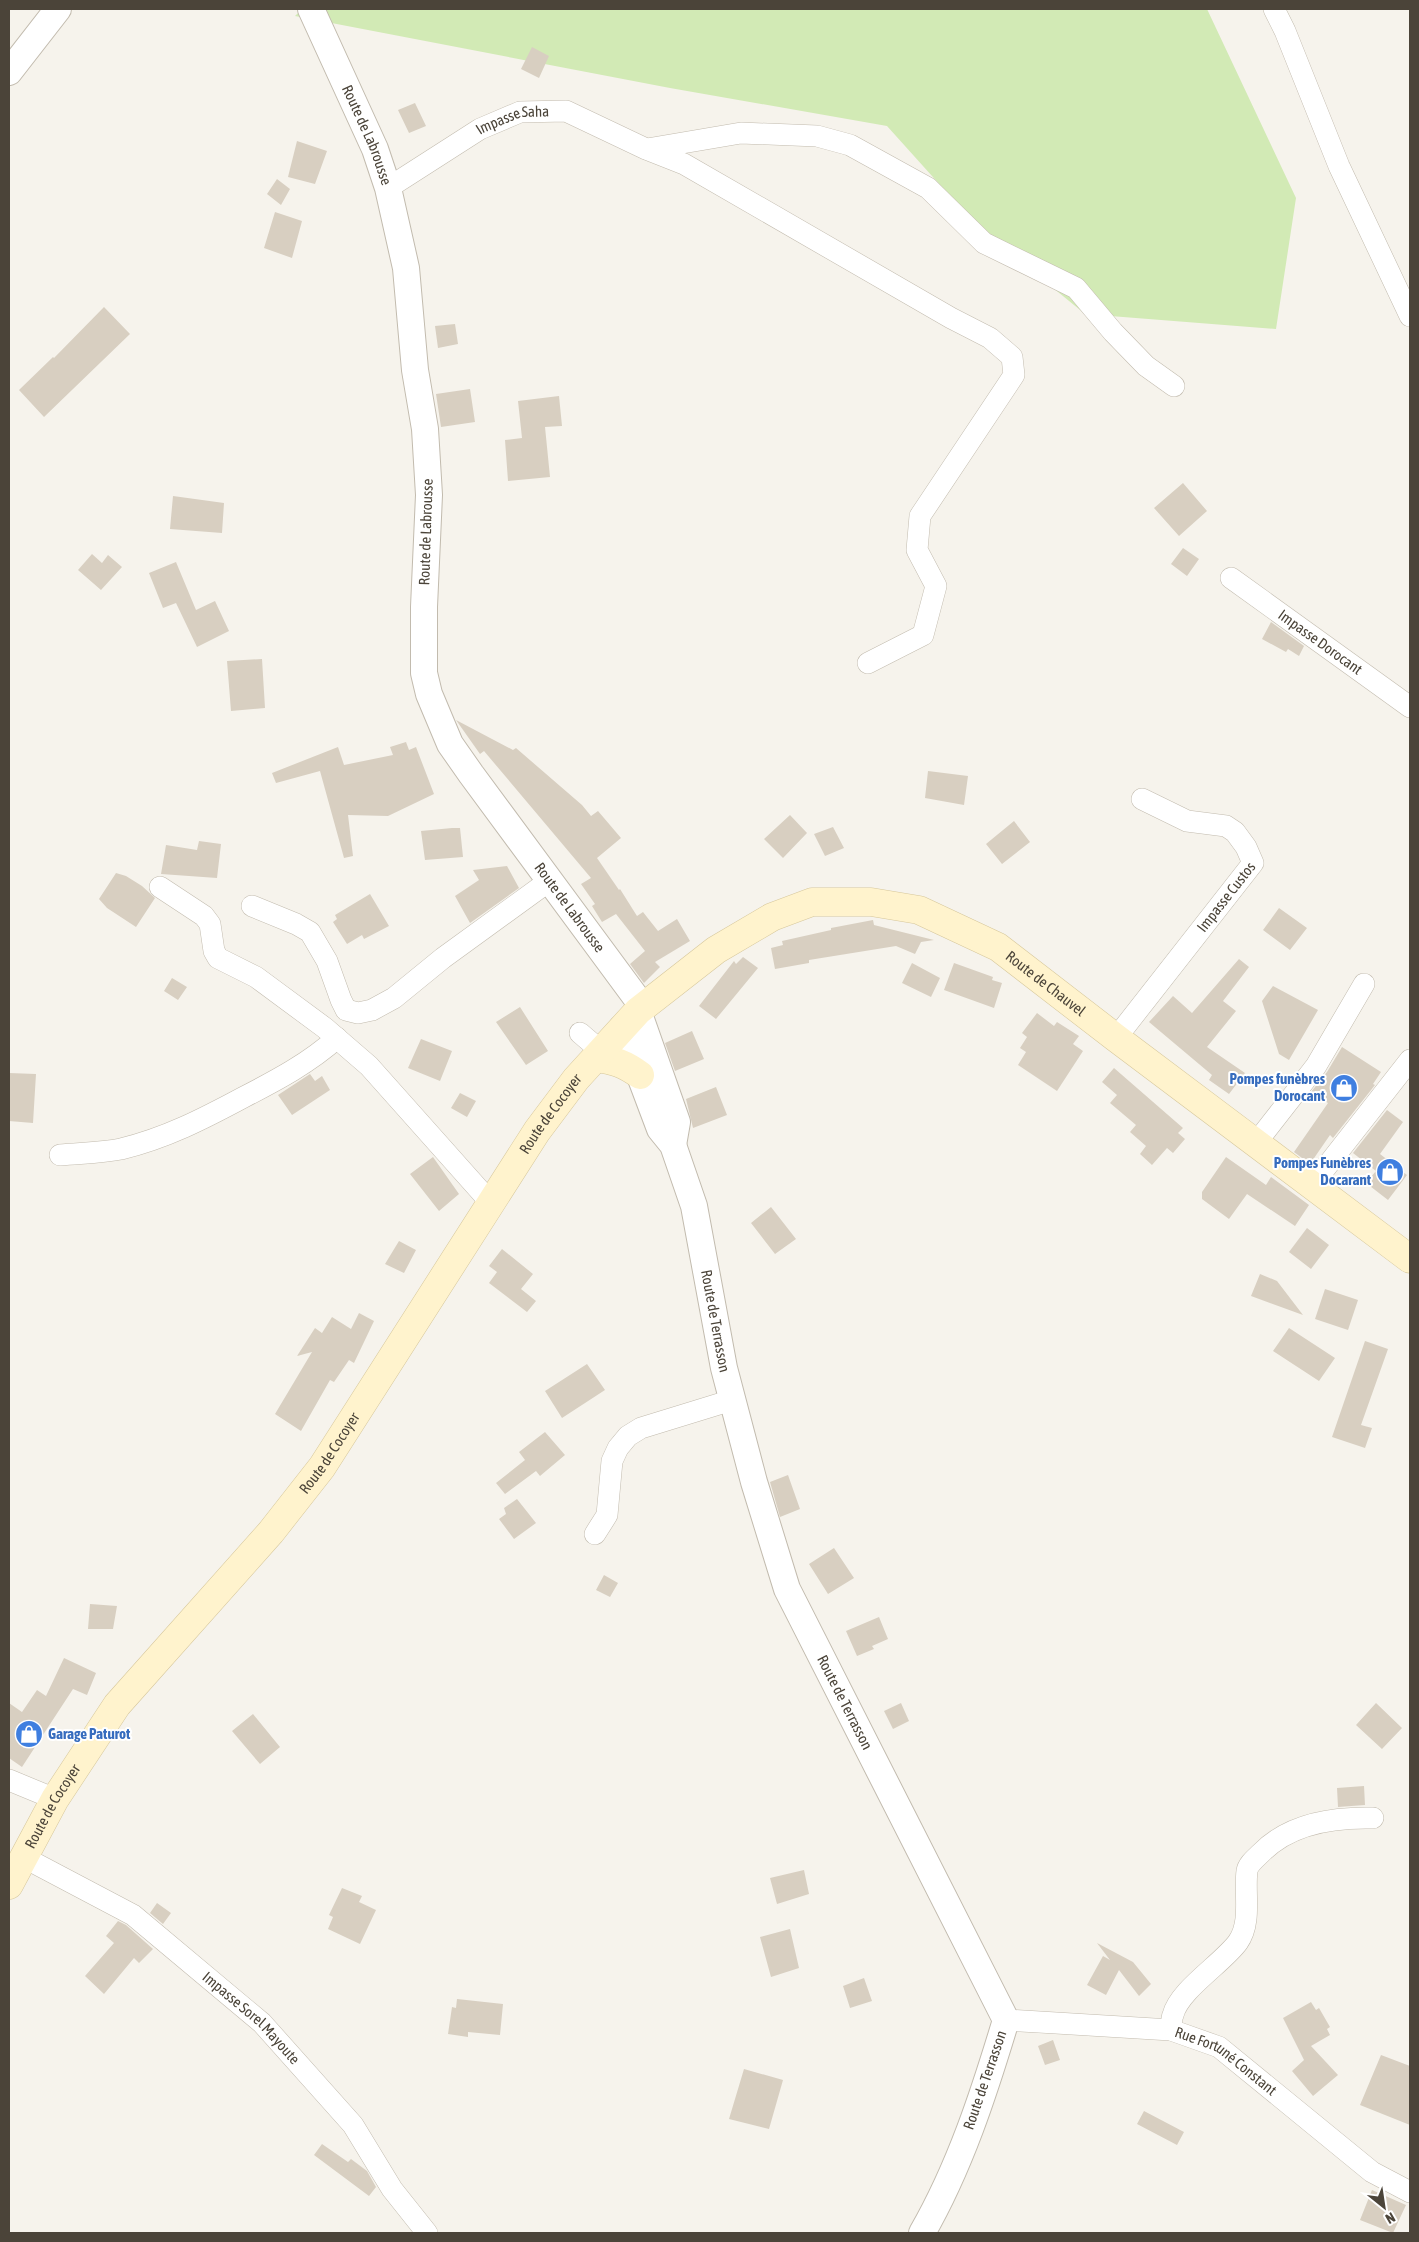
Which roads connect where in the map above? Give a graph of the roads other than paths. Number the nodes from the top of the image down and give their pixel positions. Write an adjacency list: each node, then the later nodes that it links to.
1 (58, 9): 4 (street)
2 (311, 9): 6 (street, Route de Labrousse)
3 (1274, 9): 7 (street)
4 (9, 72)
5 (646, 149): 6 (street, Impasse Saha); 8 (street); 10 (street, Impasse Saha)
6 (388, 188): 13 (street, Route de Labrousse)
7 (1410, 316)
8 (1174, 386)
9 (1231, 578): 11 (street, Impasse Dorocant)
10 (868, 663)
11 (1410, 706)
12 (1142, 799): 20 (street, Impasse Custos)
13 (548, 881): 15 (street); 17 (street, Route de Labrousse)
14 (160, 887): 19 (street)
15 (252, 906)
16 (1364, 984): 24 (street)
17 (634, 1015): 20 (main road, Route de Chauvel); 21 (main road, Route de Cocoyer); 23 (street, Route de Terrasson); 25 (street, Route de Terrasson)
18 (580, 1034): 21 (street)
19 (337, 1038): 26 (street); 28 (street)
20 (1116, 1038): 24 (main road, Route de Chauvel)
21 (598, 1054): 23 (main road); 28 (main road, Route de Cocoyer)
22 (1410, 1060): 27 (street)
23 (640, 1075): 25 (street, Route de Terrasson)
24 (1256, 1143): 27 (main road, Route de Chauvel)
25 (673, 1145): 30 (street, Route de Terrasson)
26 (60, 1155)
27 (1312, 1185): 29 (main road, Route de Chauvel)
28 (491, 1203): 33 (main road, Route de Cocoyer)
29 (1410, 1259)
30 (732, 1400): 31 (street); 37 (street, Route de Terrasson)
31 (595, 1534)
32 (9, 1780): 33 (street)
33 (55, 1799): 35 (main road, Route de Cocoyer)
34 (1373, 1818): 38 (street)
35 (25, 1858): 36 (main road, Route de Cocoyer); 40 (street, Impasse Sorel Mayoute)
36 (9, 1884)
37 (1006, 2020): 38 (street, Rue Fortuné Constant); 41 (street, Route de Terrasson)
38 (1171, 2030): 39 (street, Rue Fortuné Constant)
39 (1410, 2192)
40 (427, 2233)
41 (922, 2233)

